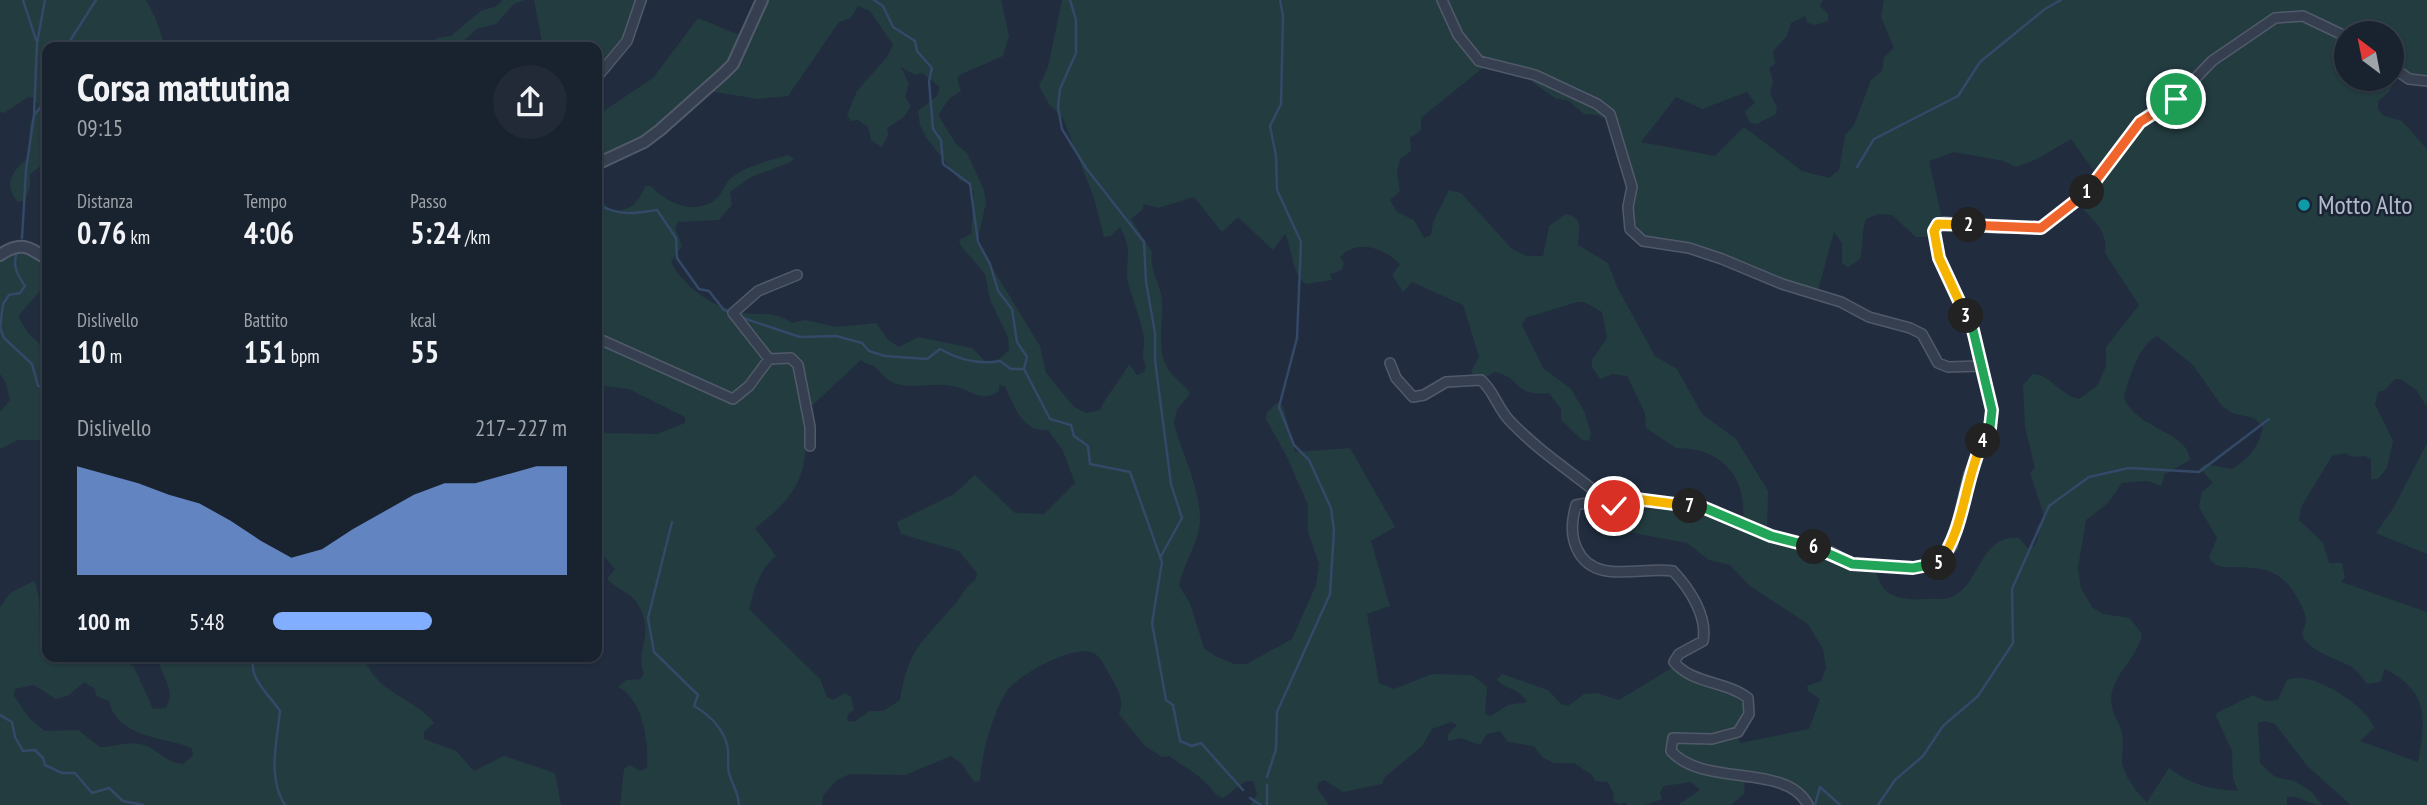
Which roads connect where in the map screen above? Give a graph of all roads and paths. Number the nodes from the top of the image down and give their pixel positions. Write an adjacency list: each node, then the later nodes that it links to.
1 (641, 0): 5 (street)
2 (762, 0): 8 (street)
3 (1442, 0): 15 (street)
4 (2334, 31): 15 (street)
5 (602, 72)
6 (2404, 75): 7 (street)
7 (2427, 81)
8 (602, 161)
9 (0, 255): 10 (street)
10 (42, 256)
11 (797, 275): 13 (street)
12 (602, 340): 13 (street)
13 (769, 359): 16 (street)
14 (1390, 363): 17 (street)
15 (1980, 366): 17 (street)
16 (810, 446)
17 (1614, 506): 18 (street)
18 (1808, 805)

